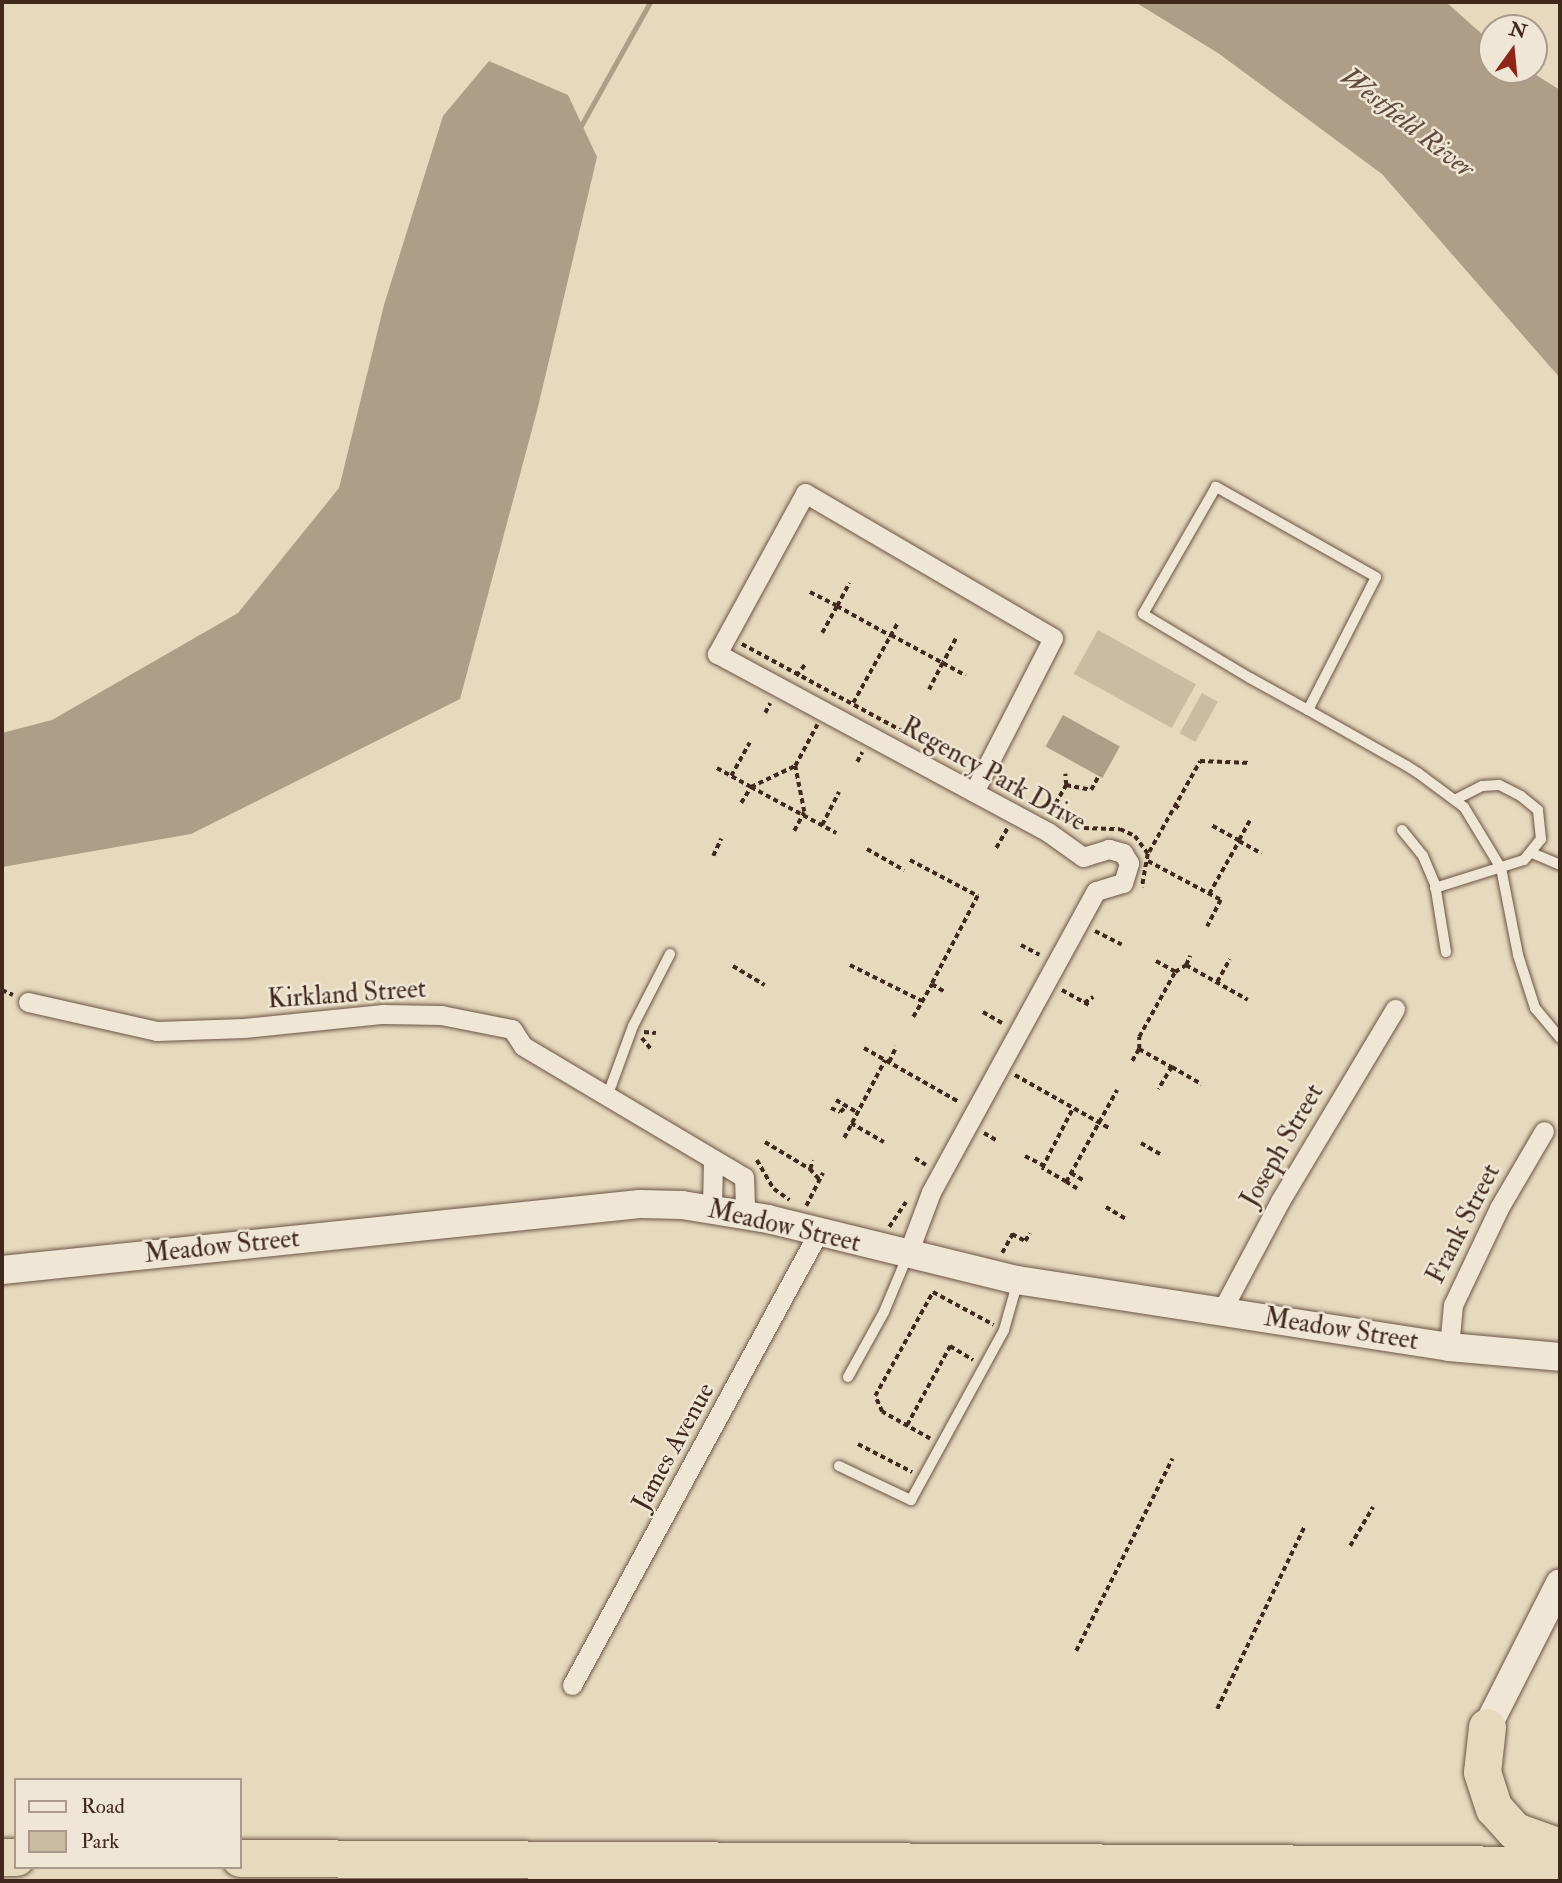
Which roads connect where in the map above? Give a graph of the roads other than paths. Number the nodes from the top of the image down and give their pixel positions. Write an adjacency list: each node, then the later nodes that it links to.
1 (1308, 710): 1 (lane); 3 (lane)
2 (974, 792): 2 (street, Regency Park Drive); 20 (street, Regency Park Drive)
3 (1456, 799): 5 (lane); 7 (lane)
4 (1402, 830): 8 (lane)
5 (1532, 853): 6 (lane); 7 (lane)
6 (1560, 865)
7 (1501, 867): 8 (lane); 13 (lane)
8 (1435, 888): 9 (lane)
9 (1446, 952)
10 (670, 954): 14 (lane)
11 (29, 1002): 14 (street, Kirkland Street)
12 (1395, 1009): 23 (street, Joseph Street)
13 (1560, 1038)
14 (607, 1098): 16 (street, Kirkland Street)
15 (1544, 1131): 24 (street, Frank Street)
16 (713, 1161): 17 (street); 18 (street, Kirkland Street)
17 (712, 1208): 18 (street, Meadow Street); 22 (street, Meadow Street)
18 (745, 1214): 19 (street, Meadow Street)
19 (818, 1223): 20 (street, Meadow Street); 29 (street, James Avenue)
20 (907, 1256): 21 (street, Meadow Street); 26 (lane)
21 (1007, 1265): 23 (street, Meadow Street); 27 (lane)
22 (2, 1270)
23 (1221, 1312): 24 (street, Meadow Street)
24 (1450, 1347): 25 (street, Meadow Street)
25 (1560, 1357)
26 (848, 1377)
27 (839, 1466)
28 (1560, 1583): 30 (street)
29 (572, 1685)
30 (1487, 1727): 31 (highway)
31 (1560, 1847)
32 (242, 1858): 33 (highway)
33 (1560, 1865)

